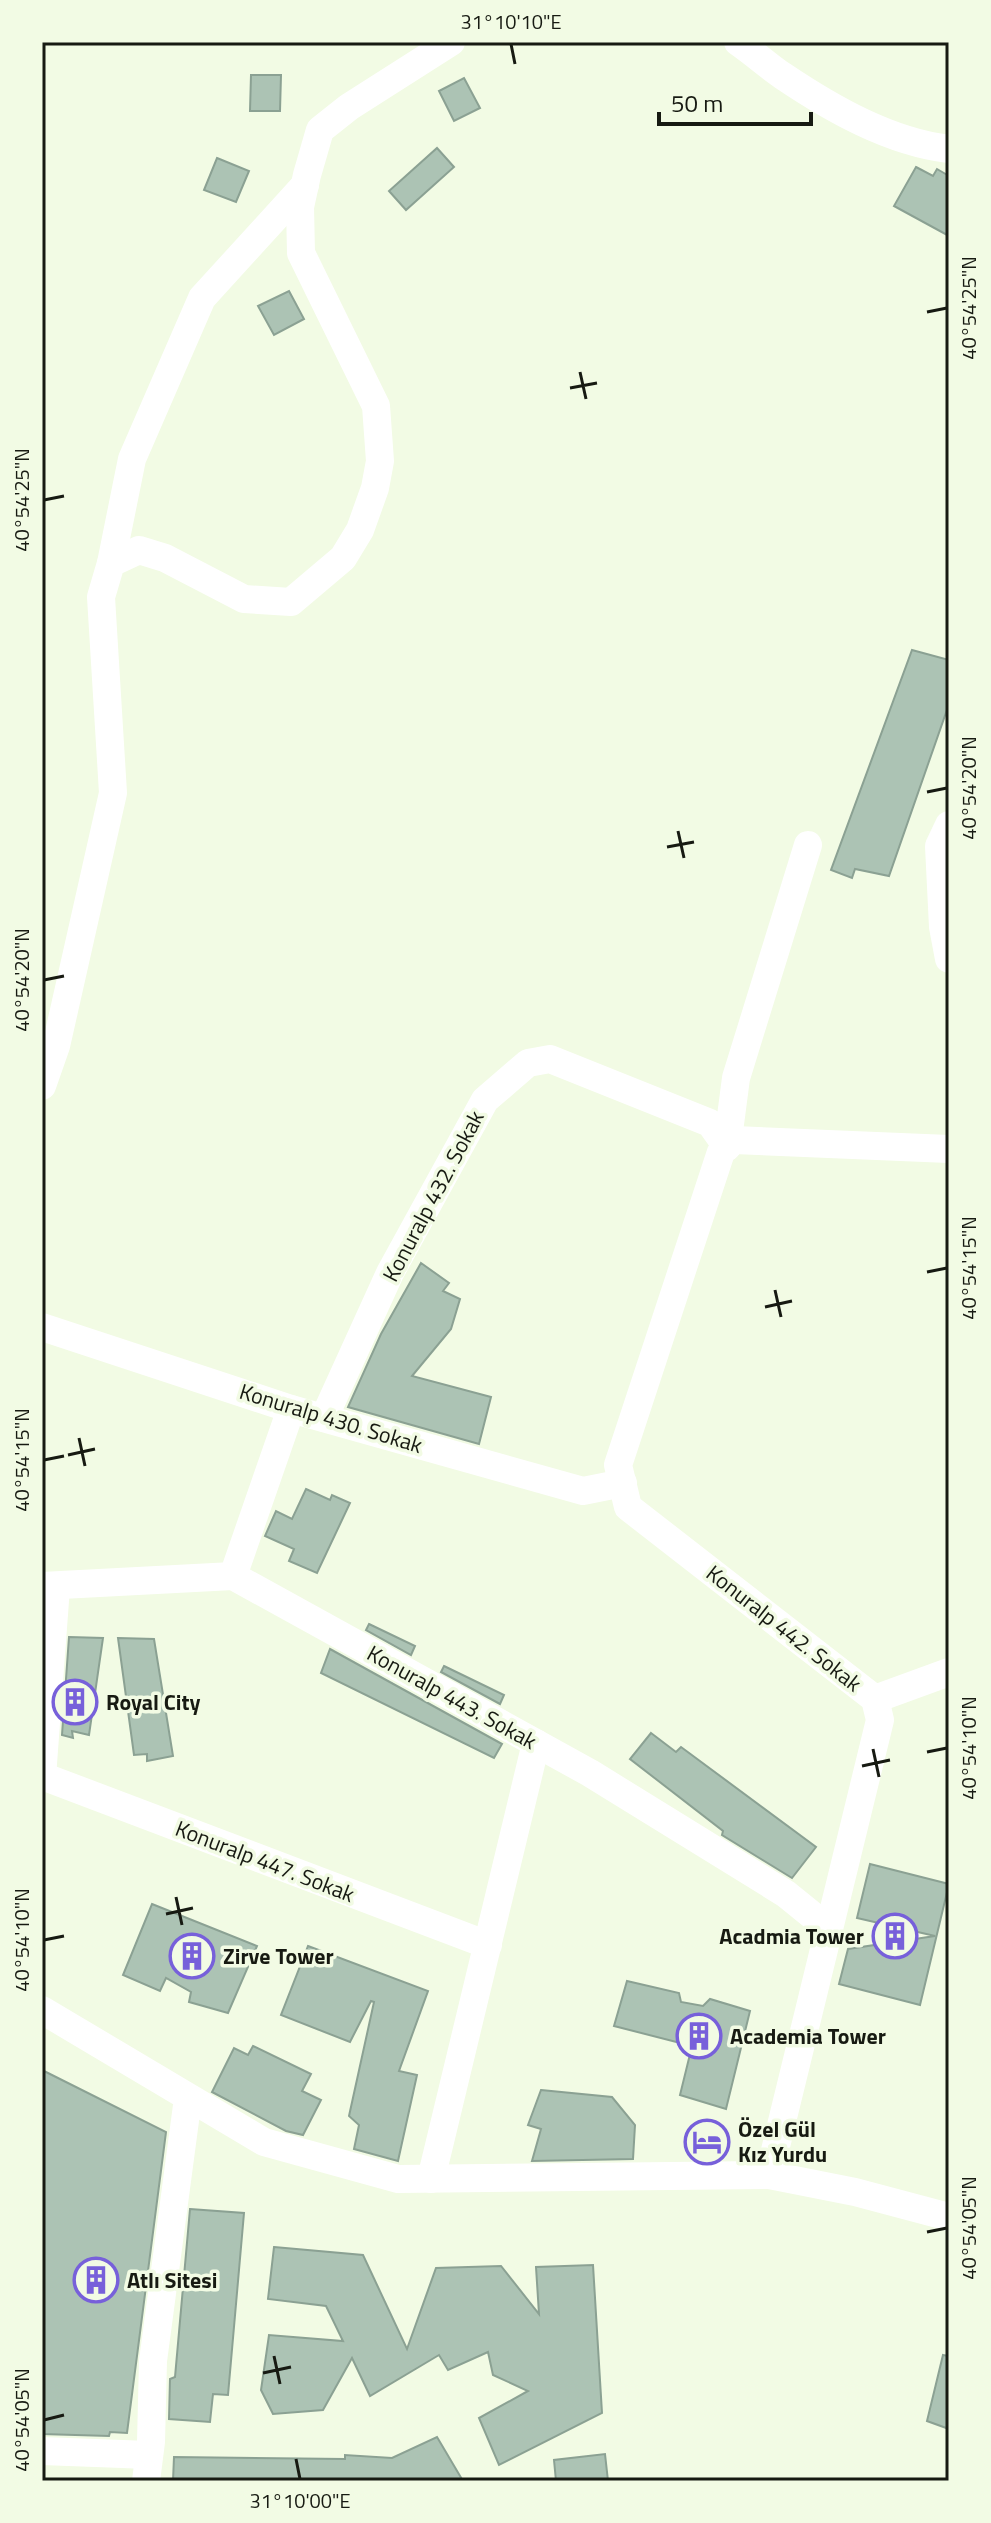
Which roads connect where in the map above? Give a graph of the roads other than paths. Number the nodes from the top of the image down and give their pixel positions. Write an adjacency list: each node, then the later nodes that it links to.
1 (451, 42): 4 (street)
2 (738, 42): 3 (street)
3 (949, 149)
4 (305, 185): 5 (street); 5 (street)
5 (111, 563): 9 (street)
6 (949, 825): 8 (street)
7 (808, 845): 10 (street)
8 (949, 959)
9 (42, 1086)
10 (727, 1147): 11 (street); 14 (street, Konuralp 432. Sokak); 15 (street)
11 (949, 1149)
12 (42, 1327): 13 (street, Konuralp 430. Sokak)
13 (291, 1409): 14 (street, Konuralp 430. Sokak); 16 (street)
14 (324, 1418): 15 (street, Konuralp 430. Sokak)
15 (623, 1483): 19 (street, Konuralp 442. Sokak)
16 (233, 1576): 17 (street); 20 (street, Konuralp 443. Sokak)
17 (49, 1586): 21 (street)
18 (949, 1672): 19 (street)
19 (875, 1699): 22 (street, Konuralp 442. Sokak)
20 (536, 1743): 22 (street, Konuralp 443. Sokak); 23 (street)
21 (42, 1777): 23 (street, Konuralp 447. Sokak)
22 (828, 1928): 26 (street, Konuralp 442. Sokak)
23 (488, 1945): 27 (street)
24 (42, 2010): 25 (street)
25 (188, 2098): 27 (street); 30 (street)
26 (769, 2175): 27 (street); 28 (street)
27 (431, 2179)
28 (949, 2217)
29 (42, 2451): 30 (street)
30 (147, 2468)

